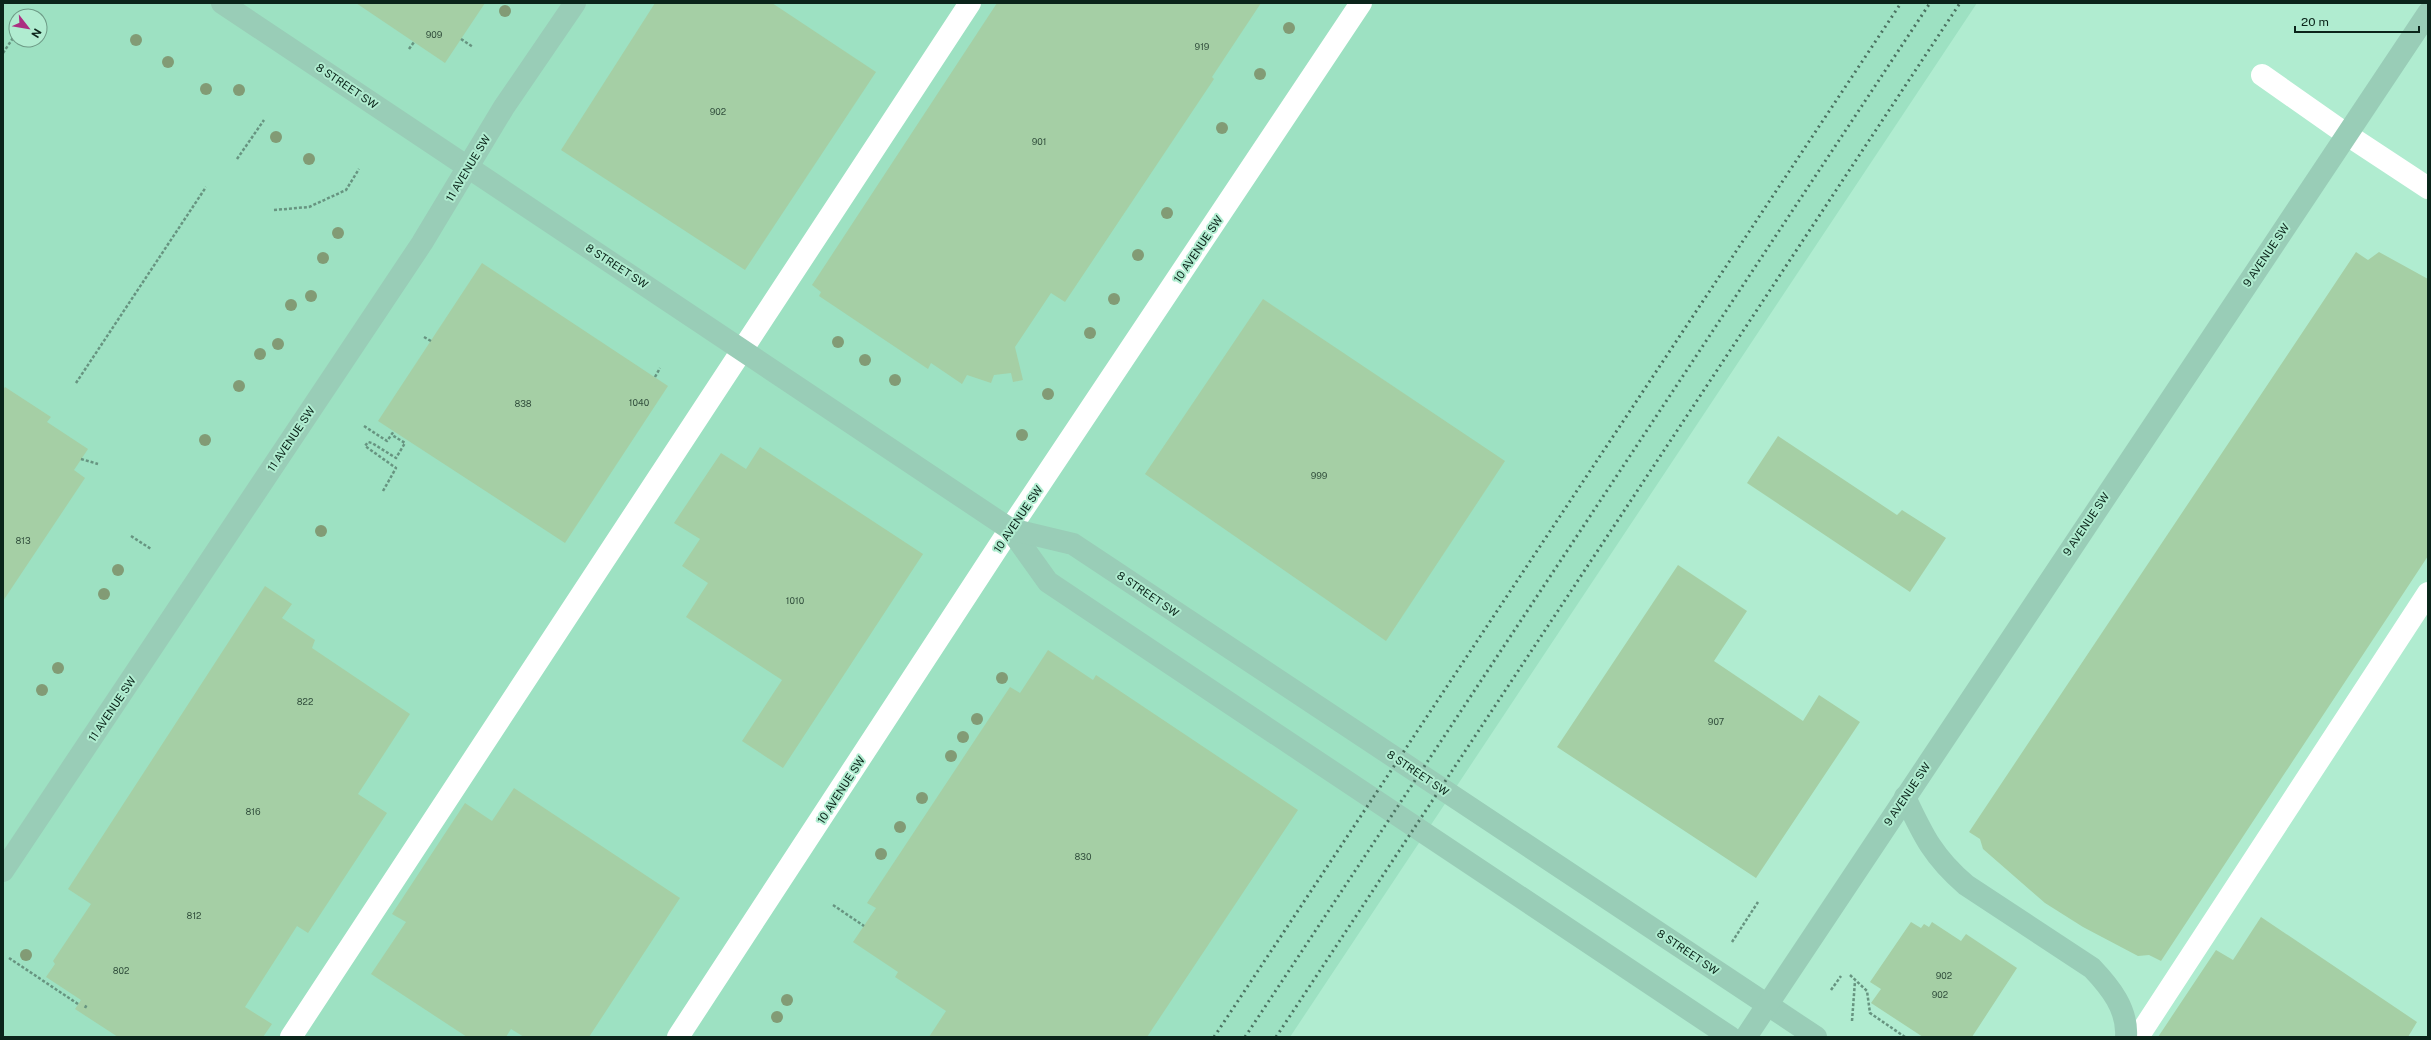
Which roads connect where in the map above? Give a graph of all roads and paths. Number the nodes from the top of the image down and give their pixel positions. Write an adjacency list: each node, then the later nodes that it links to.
1 (222, 3): 14 (main road, 8 STREET SW)
2 (575, 3): 14 (main road, 11 AVENUE SW)
3 (970, 3): 21 (street)
4 (1361, 3): 31 (street, 10 AVENUE SW)
5 (2428, 13): 12 (main road, 9 AVENUE SW)
6 (461, 39): 8 (path)
7 (414, 42): 9 (path)
8 (473, 47)
9 (409, 50)
10 (2262, 76): 12 (street)
11 (264, 120): 13 (path)
12 (2346, 134): 17 (street); 35 (main road, 9 AVENUE SW)
13 (237, 159)
14 (469, 168): 21 (main road, 8 STREET SW); 36 (main road, 11 AVENUE SW)
15 (359, 169): 18 (path)
16 (206, 188): 24 (path)
17 (2428, 188)
18 (274, 210)
19 (424, 337): 20 (path)
20 (431, 341)
21 (743, 349): 31 (main road, 8 STREET SW); 51 (street)
22 (660, 368): 23 (path)
23 (655, 377)
24 (76, 383)
25 (364, 426): 27 (path)
26 (394, 431): 27 (path)
27 (392, 435): 30 (path)
28 (81, 459): 29 (path)
29 (98, 464)
30 (383, 491)
31 (1010, 529): 50 (street, 10 AVENUE SW); 52 (main road, 8 STREET SW); 54 (main road, 8 STREET SW)
32 (131, 536): 33 (path)
33 (151, 549)
34 (2428, 592): 57 (street)
35 (1905, 797): 53 (main road, 9 AVENUE SW); 56 (main road)
36 (3, 872)
37 (1758, 902): 40 (path)
38 (833, 905): 39 (path)
39 (864, 926)
40 (1732, 942)
41 (9, 958): 46 (path)
42 (1850, 975): 44 (path)
43 (1841, 976): 45 (path)
44 (1855, 980): 49 (path); 55 (path)
45 (1831, 990)
46 (78, 1004)
47 (87, 1004): 48 (path)
48 (84, 1008)
49 (1852, 1021)
50 (684, 1035)
51 (291, 1037)
52 (1730, 1037)
53 (1746, 1037)
54 (1816, 1037)
55 (1905, 1037)
56 (2126, 1037)
57 (2138, 1037)

